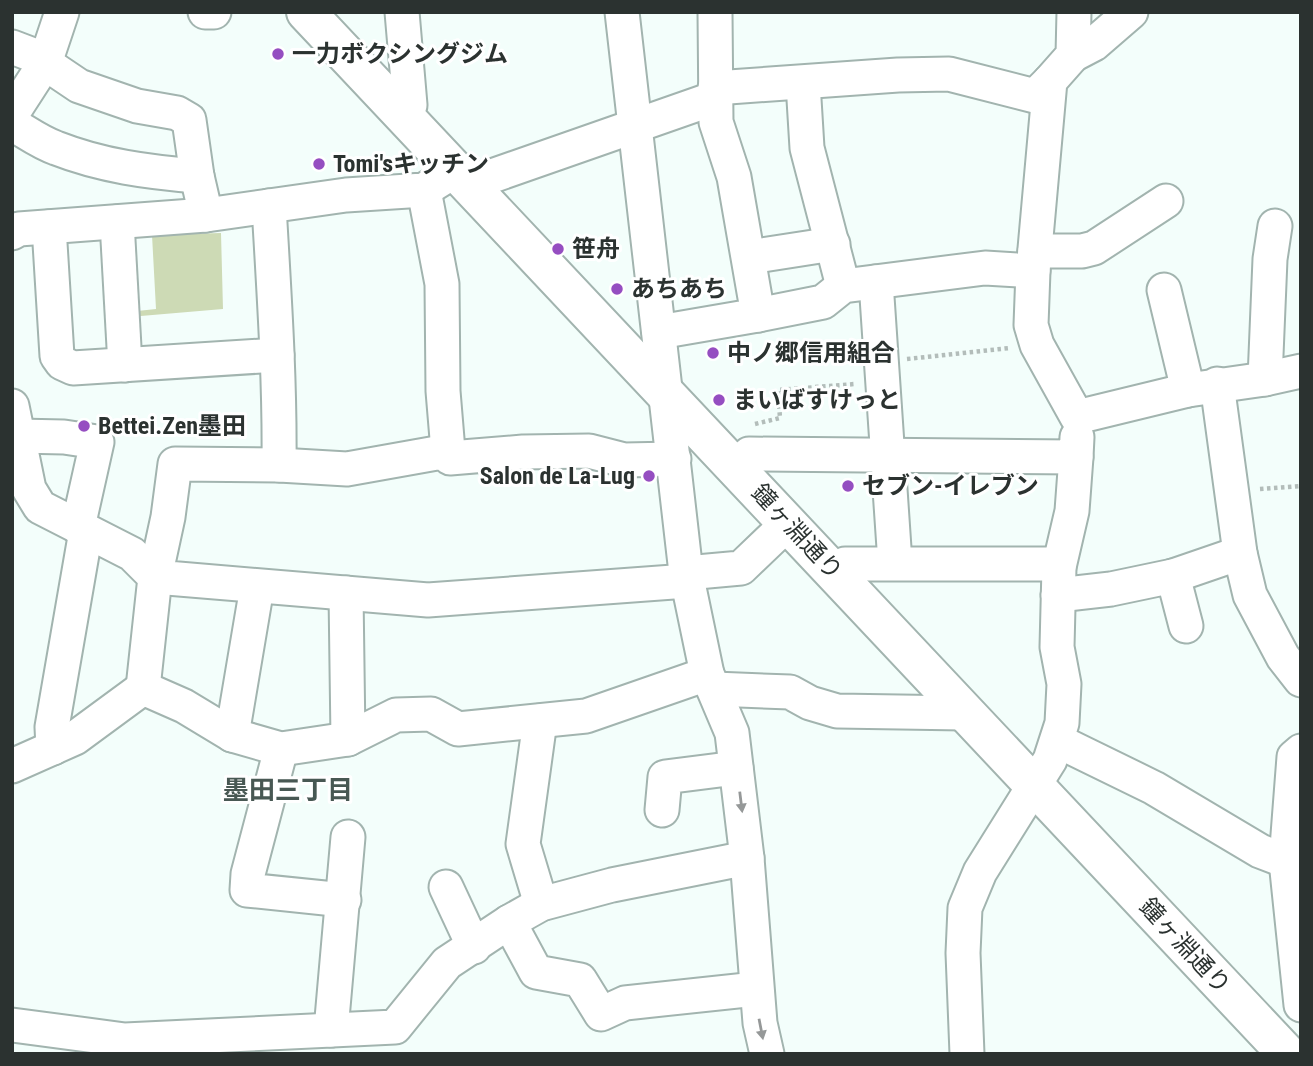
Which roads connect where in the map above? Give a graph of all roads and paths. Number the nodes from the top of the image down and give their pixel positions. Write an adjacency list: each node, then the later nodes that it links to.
1 (62, 12): 12 (street)
2 (205, 12): 3 (street)
3 (214, 12)
4 (306, 12): 16 (main road, 鐘ヶ淵通り)
5 (402, 12): 16 (street)
6 (622, 12): 19 (street)
7 (715, 12): 15 (street)
8 (1074, 12): 11 (street)
9 (1130, 12): 11 (street)
10 (12, 47): 12 (street)
11 (1073, 55): 13 (street)
12 (45, 63): 17 (street); 20 (street)
13 (1050, 81): 14 (street); 31 (street)
14 (803, 82): 15 (street); 29 (street)
15 (715, 93): 19 (street); 30 (street)
16 (402, 113): 21 (main road, 鐘ヶ淵通り)
17 (12, 114)
18 (12, 124): 20 (street)
19 (635, 125): 21 (street); 36 (street)
20 (197, 176): 24 (street)
21 (450, 181): 23 (street); 44 (main road, 鐘ヶ淵通り); 48 (street)
22 (1167, 201): 31 (street)
23 (269, 206): 24 (street); 38 (street)
24 (206, 215): 25 (street)
25 (117, 222): 27 (street); 39 (street)
26 (1275, 226): 42 (street)
27 (49, 227): 28 (street); 39 (street)
28 (12, 233)
29 (833, 244): 30 (street); 33 (street)
30 (749, 257): 35 (street)
31 (1034, 261): 32 (street); 37 (street)
32 (876, 282): 33 (street); 41 (street)
33 (843, 286): 35 (street)
34 (1164, 290): 43 (street)
35 (758, 315): 36 (street)
36 (659, 332): 44 (street)
37 (1037, 345): 41 (path); 45 (street)
38 (277, 355): 39 (street); 52 (street)
39 (125, 365)
40 (1301, 370): 42 (street)
41 (882, 372): 47 (path); 49 (street)
42 (1265, 379): 43 (street)
43 (1203, 387): 45 (street); 56 (street)
44 (667, 396): 51 (street); 53 (main road, 鐘ヶ淵通り)
45 (1077, 417): 50 (street)
46 (15, 421): 55 (street); 58 (street)
47 (755, 424)
48 (447, 451): 51 (street); 52 (street)
49 (887, 454): 50 (street); 53 (street); 60 (street)
50 (1076, 457): 65 (street)
51 (674, 459): 64 (street)
52 (279, 465): 62 (street)
53 (736, 467): 57 (main road, 鐘ヶ淵通り)
54 (1301, 486): 56 (path)
55 (21, 487): 58 (street)
56 (1232, 491): 59 (street)
57 (788, 523): 61 (main road, 鐘ヶ淵通り); 64 (street)
58 (82, 529): 62 (street); 77 (street)
59 (1240, 553): 63 (street); 69 (street)
60 (895, 563): 61 (street); 65 (street)
61 (835, 573): 72 (main road, 鐘ヶ淵通り)
62 (155, 576): 66 (street); 71 (street)
63 (1173, 576): 65 (street); 68 (street)
64 (686, 577): 67 (street); 70 (street)
65 (1058, 581): 76 (street)
66 (257, 587): 67 (street); 74 (street)
67 (346, 593): 75 (street)
68 (1186, 626)
69 (1301, 680)
70 (711, 682): 72 (street); 73 (street); 81 (street)
71 (143, 688): 74 (street); 77 (street)
72 (963, 713): 82 (main road, 鐘ヶ淵通り)
73 (540, 720): 75 (street); 89 (street)
74 (232, 735): 78 (street)
75 (348, 739): 78 (street)
76 (1058, 741): 82 (street); 86 (street)
77 (53, 748): 80 (street)
78 (281, 750): 88 (street)
79 (1301, 751): 86 (street)
80 (12, 766)
81 (736, 768): 83 (street); 85 (street, one-way to 85)
82 (1034, 786): 100 (street); 101 (main road, 鐘ヶ淵通り)
83 (662, 810)
84 (348, 837): 88 (street)
85 (747, 858): 89 (street); 93 (street)
86 (1286, 860): 92 (street)
87 (446, 887): 91 (street)
88 (344, 900): 96 (street)
89 (541, 904): 90 (street)
90 (509, 922): 91 (street); 93 (street)
91 (474, 947): 97 (street)
92 (1299, 965): 94 (street)
93 (757, 989): 99 (street, one-way to 99)
94 (1301, 1005)
95 (12, 1025): 98 (street)
96 (311, 1039): 97 (street); 98 (street)
97 (396, 1040)
98 (229, 1044)
99 (766, 1054)
100 (967, 1054)
101 (1287, 1054)

